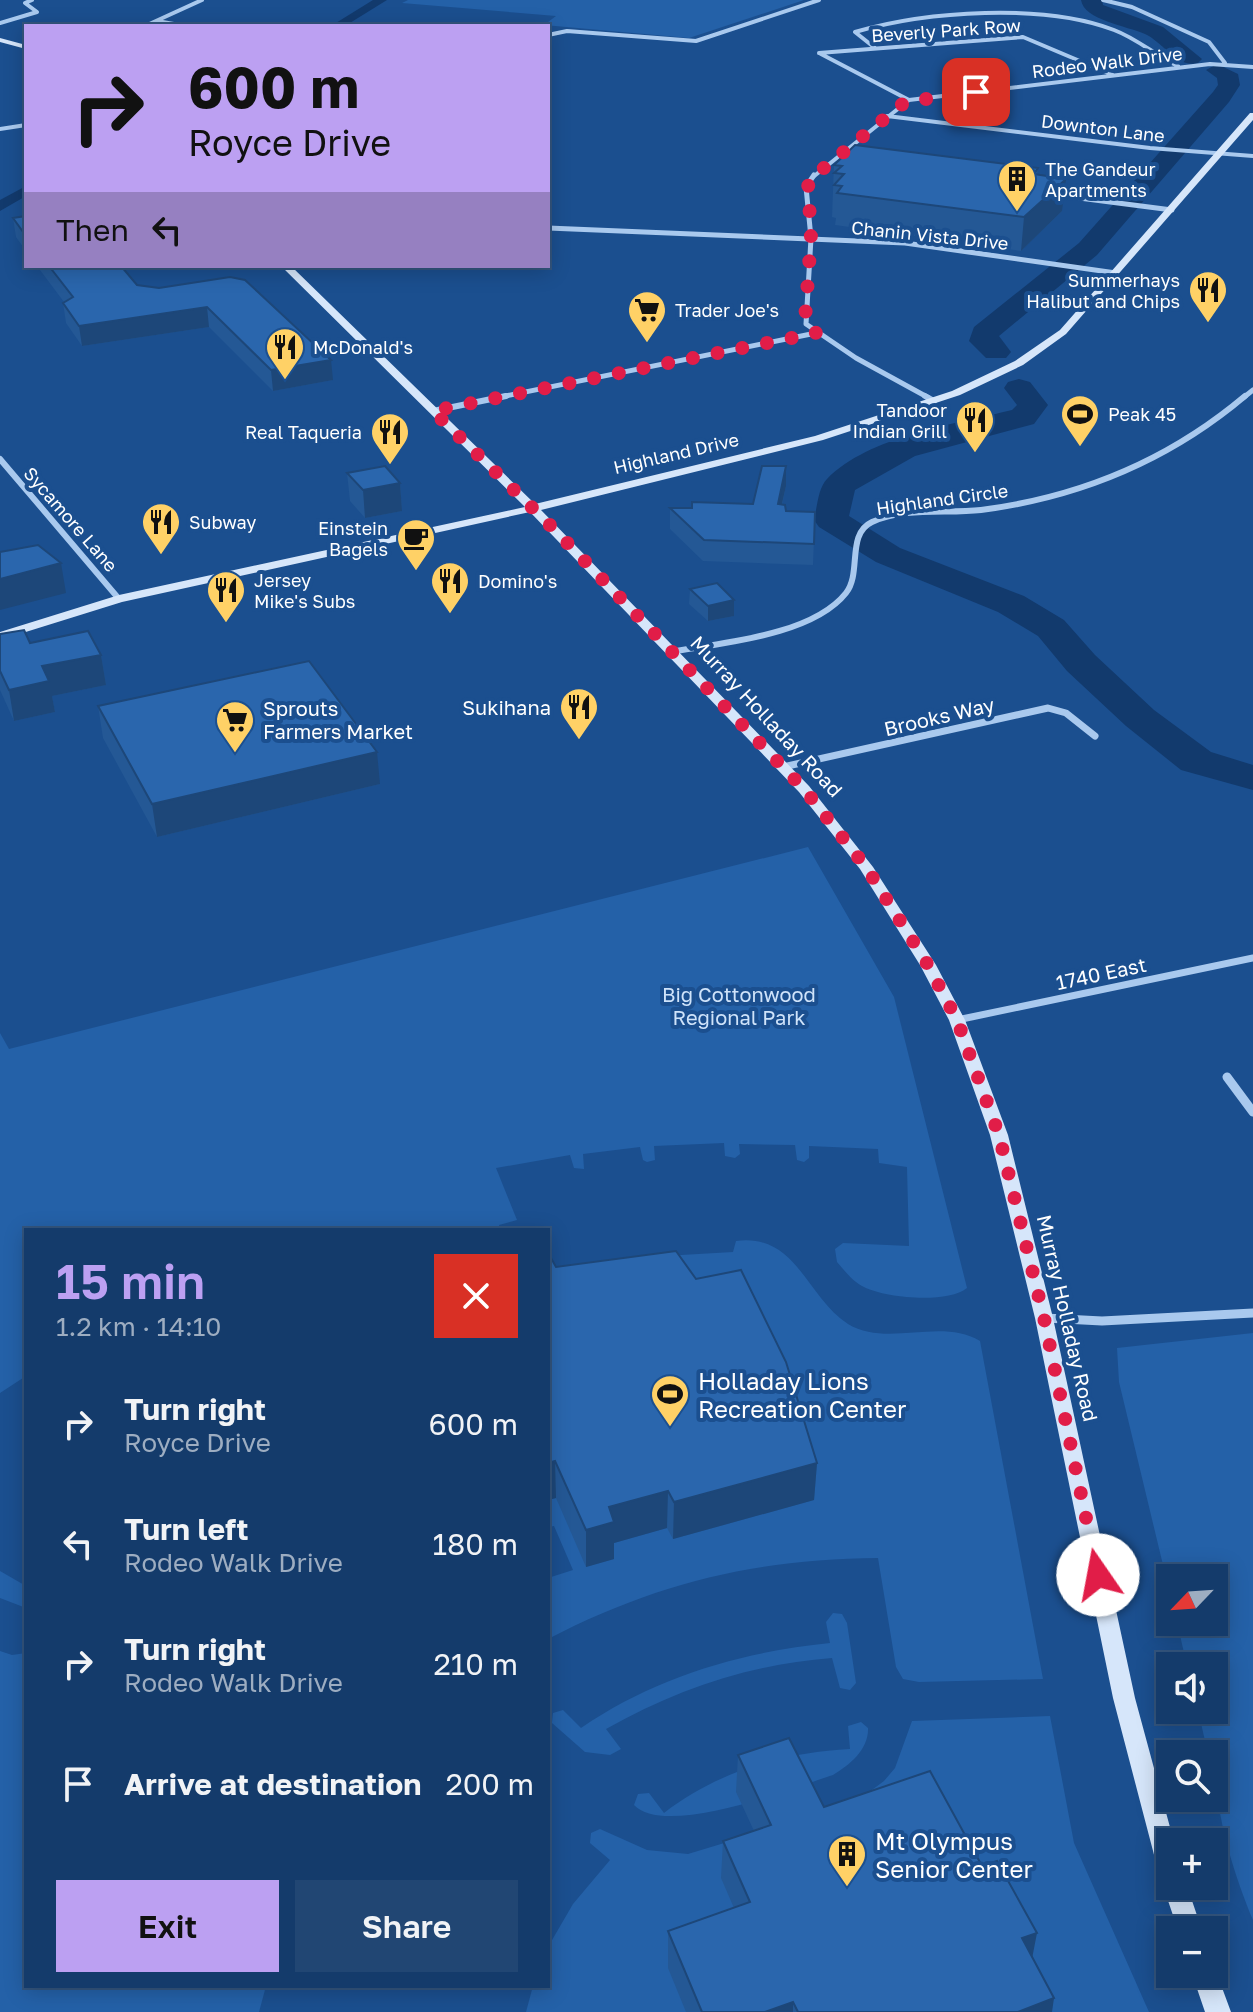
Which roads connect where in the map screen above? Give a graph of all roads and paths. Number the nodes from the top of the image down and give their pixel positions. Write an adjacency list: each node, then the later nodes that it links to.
1 (32, 0): 6 (street)
2 (202, 0): 5 (street)
3 (819, 0): 9 (street)
4 (1103, 0): 13 (street)
5 (156, 21): 7 (street); 8 (street)
6 (0, 23)
7 (149, 24)
8 (173, 24)
9 (550, 35)
10 (0, 40): 11 (main road)
11 (24, 46)
12 (875, 48): 14 (street); 16 (street, Beverly Park Row); 17 (street, Beverly Park Row)
13 (1225, 63): 14 (street, Rodeo Walk Drive); 15 (street, Rodeo Walk Drive)
14 (1181, 67): 16 (street, Rodeo Walk Drive)
15 (1253, 67)
16 (1114, 75): 17 (street, Rodeo Walk Drive)
17 (909, 100): 19 (street, Rodeo Walk Drive)
18 (1253, 115): 22 (main road, Highland Drive)
19 (887, 116): 22 (street, Downton Lane); 24 (street, Rodeo Walk Drive)
20 (24, 125): 21 (street)
21 (0, 129)
22 (1221, 153): 23 (street, Downton Lane); 27 (main road, Highland Drive)
23 (1253, 158)
24 (830, 165): 25 (street); 29 (street, Rodeo Walk Drive)
25 (845, 167)
26 (1049, 194): 27 (street)
27 (1172, 210): 31 (main road, Highland Drive)
28 (550, 228): 29 (street, Chanin Vista Drive)
29 (811, 238): 31 (street, Chanin Vista Drive); 32 (street, Rodeo Walk Drive)
30 (288, 268): 35 (main road, Murray Holladay Road)
31 (1116, 273): 34 (main road, Highland Drive)
32 (816, 333): 34 (street); 35 (street)
33 (1253, 390): 40 (street, Highland Circle)
34 (934, 401): 37 (main road, Highland Drive)
35 (433, 411): 37 (main road, Murray Holladay Road)
36 (0, 459): 38 (street, Sycamore Lane)
37 (532, 508): 38 (main road, Highland Drive); 40 (main road, Murray Holladay Road)
38 (119, 599): 39 (main road, Highland Drive)
39 (0, 636)
40 (670, 652): 42 (main road, Murray Holladay Road)
41 (1095, 736): 42 (street, Brooks Way)
42 (783, 767): 44 (main road, Murray Holladay Road)
43 (1253, 958): 44 (street, 1740 East)
44 (957, 1020): 48 (main road, Murray Holladay Road)
45 (1227, 1077): 46 (street)
46 (1253, 1112)
47 (1253, 1313): 48 (street)
48 (1044, 1318): 49 (main road, Murray Holladay Road)
49 (1159, 1828)
50 (1210, 1988): 51 (main road)
51 (1218, 2012)

